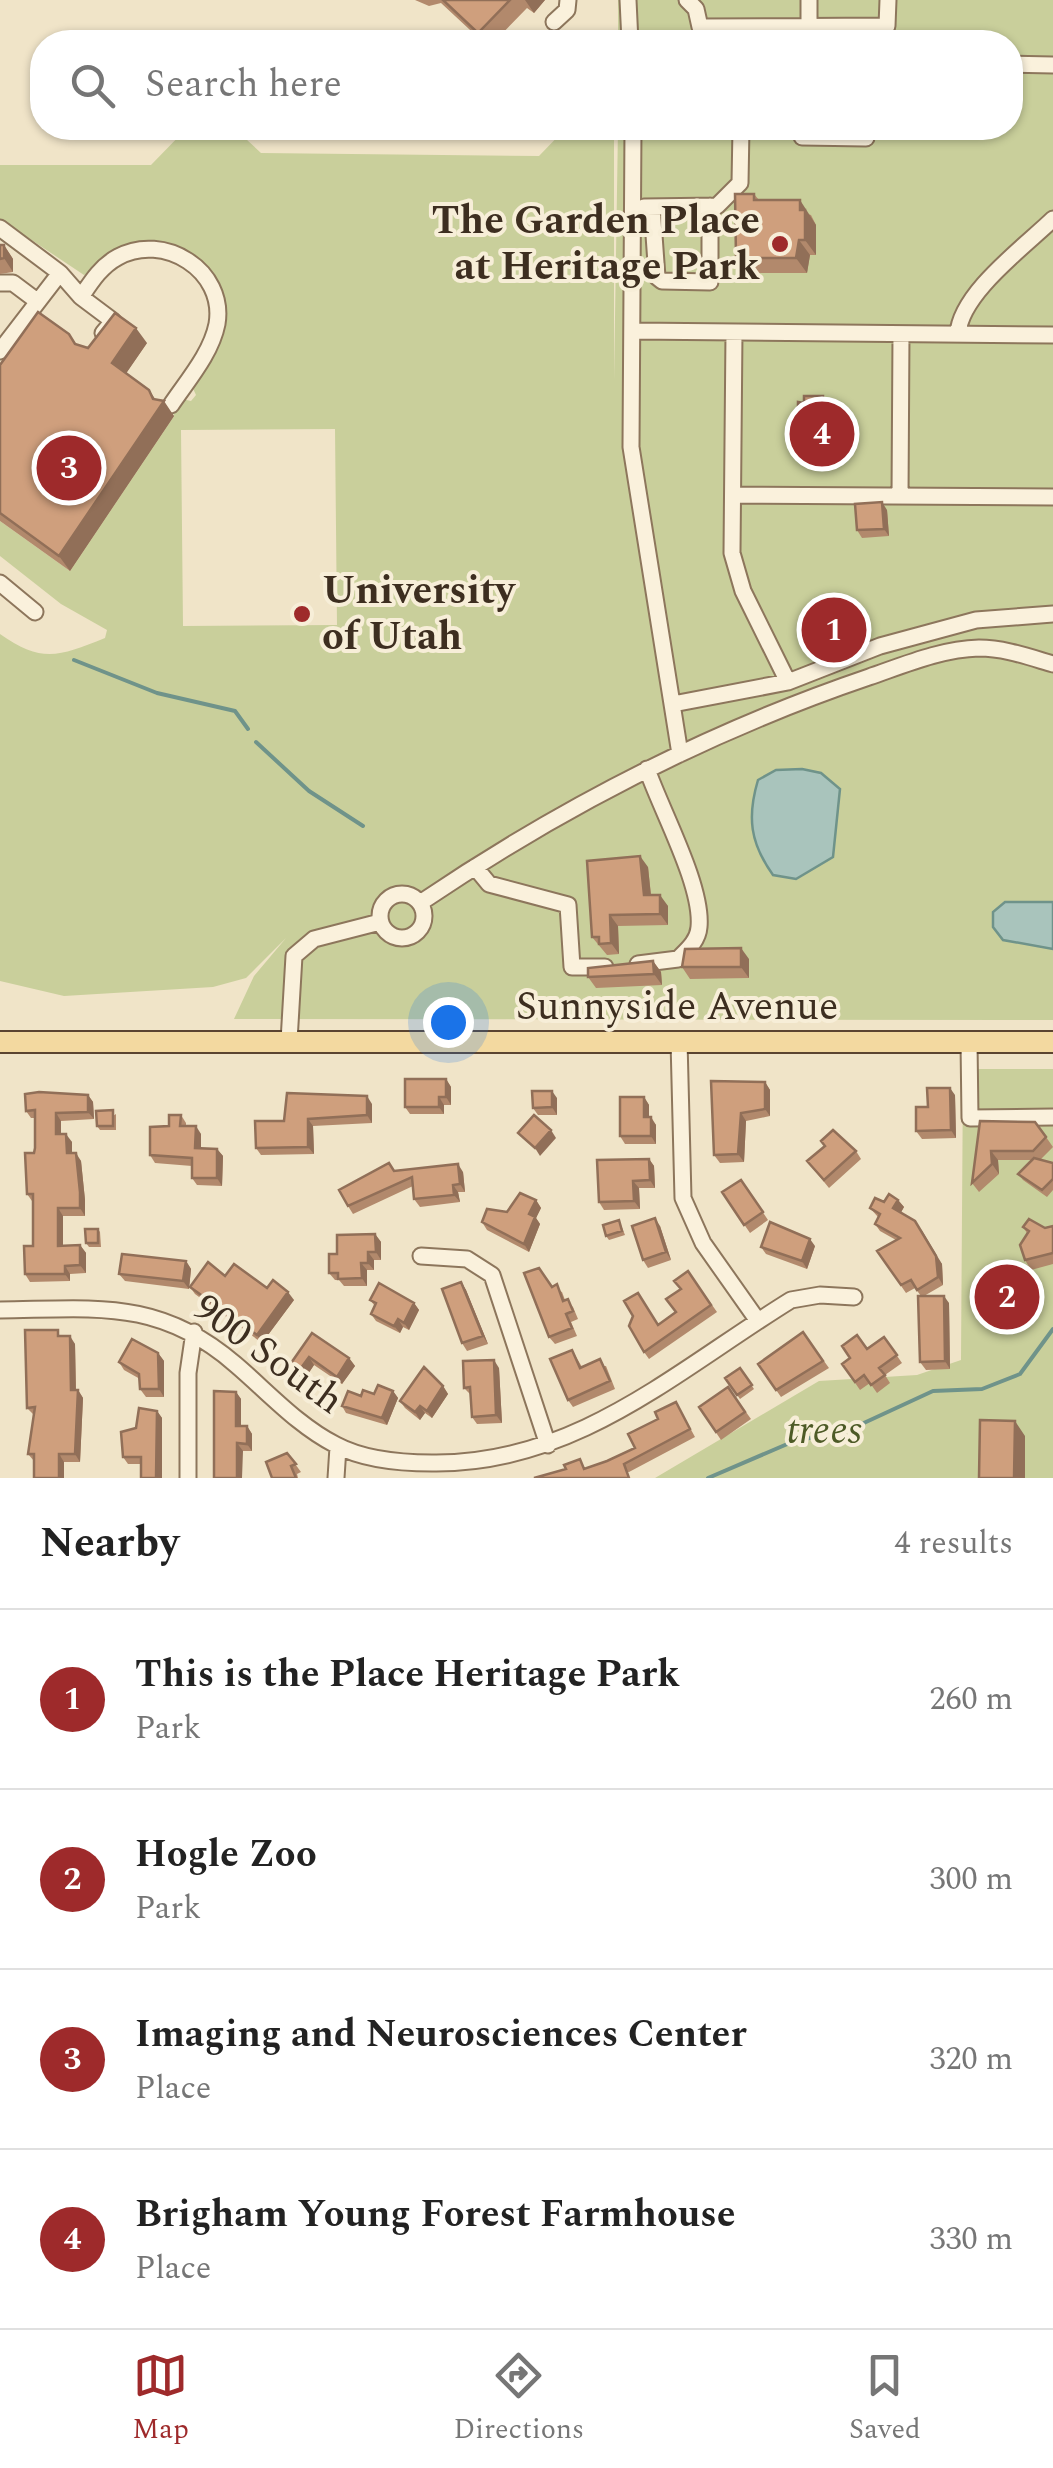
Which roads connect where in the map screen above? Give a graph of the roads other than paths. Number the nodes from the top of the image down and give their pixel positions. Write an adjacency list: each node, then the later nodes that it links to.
1 (568, 0): 6 (street)
2 (628, 0): 7 (street)
3 (687, 0): 8 (street)
4 (809, 0): 9 (street)
5 (888, 0): 10 (street)
6 (554, 22)
7 (629, 30)
8 (747, 30)
9 (809, 30)
10 (848, 30)
11 (1023, 64): 12 (street)
12 (1053, 64)
13 (633, 140): 16 (street)
14 (741, 140): 15 (street)
15 (710, 206): 17 (street); 17 (street)
16 (633, 207): 17 (street); 24 (street)
17 (652, 207)
18 (1053, 219): 27 (street)
19 (0, 228): 20 (street)
20 (60, 273): 22 (street); 23 (street)
21 (0, 283): 23 (street)
22 (80, 297): 30 (street); 31 (street)
23 (37, 301): 29 (street)
24 (633, 331): 25 (street); 40 (street)
25 (734, 332): 26 (street); 32 (street)
26 (901, 334): 27 (street); 33 (street)
27 (958, 334): 28 (street)
28 (1053, 335)
29 (3, 341)
30 (90, 350)
31 (171, 406)
32 (732, 495): 33 (street); 39 (street)
33 (900, 496): 34 (street)
34 (1053, 497)
35 (0, 584): 36 (street)
36 (34, 612)
37 (1053, 614): 39 (street)
38 (1053, 664): 41 (street)
39 (788, 682): 40 (street)
40 (673, 704): 41 (street)
41 (680, 754): 42 (street)
42 (648, 769): 43 (street); 43 (street)
43 (476, 866): 44 (street)
44 (420, 903): 45 (street); 45 (street)
45 (380, 922): 47 (street)
46 (0, 1042): 47 (main road, Sunnyside Avenue)
47 (289, 1042): 48 (main road, Sunnyside Avenue)
48 (679, 1042): 49 (main road, Sunnyside Avenue); 55 (street)
49 (969, 1042): 50 (main road, Sunnyside Avenue); 51 (street)
50 (1053, 1042)
51 (1053, 1118)
52 (421, 1256): 57 (street)
53 (854, 1297): 55 (street, 900 South)
54 (0, 1310): 56 (street, 900 South)
55 (758, 1321): 57 (street, 900 South)
56 (194, 1332): 58 (street, 900 South); 59 (street)
57 (548, 1445): 58 (street, 900 South)
58 (338, 1446): 60 (street)
59 (188, 1478)
60 (336, 1478)

